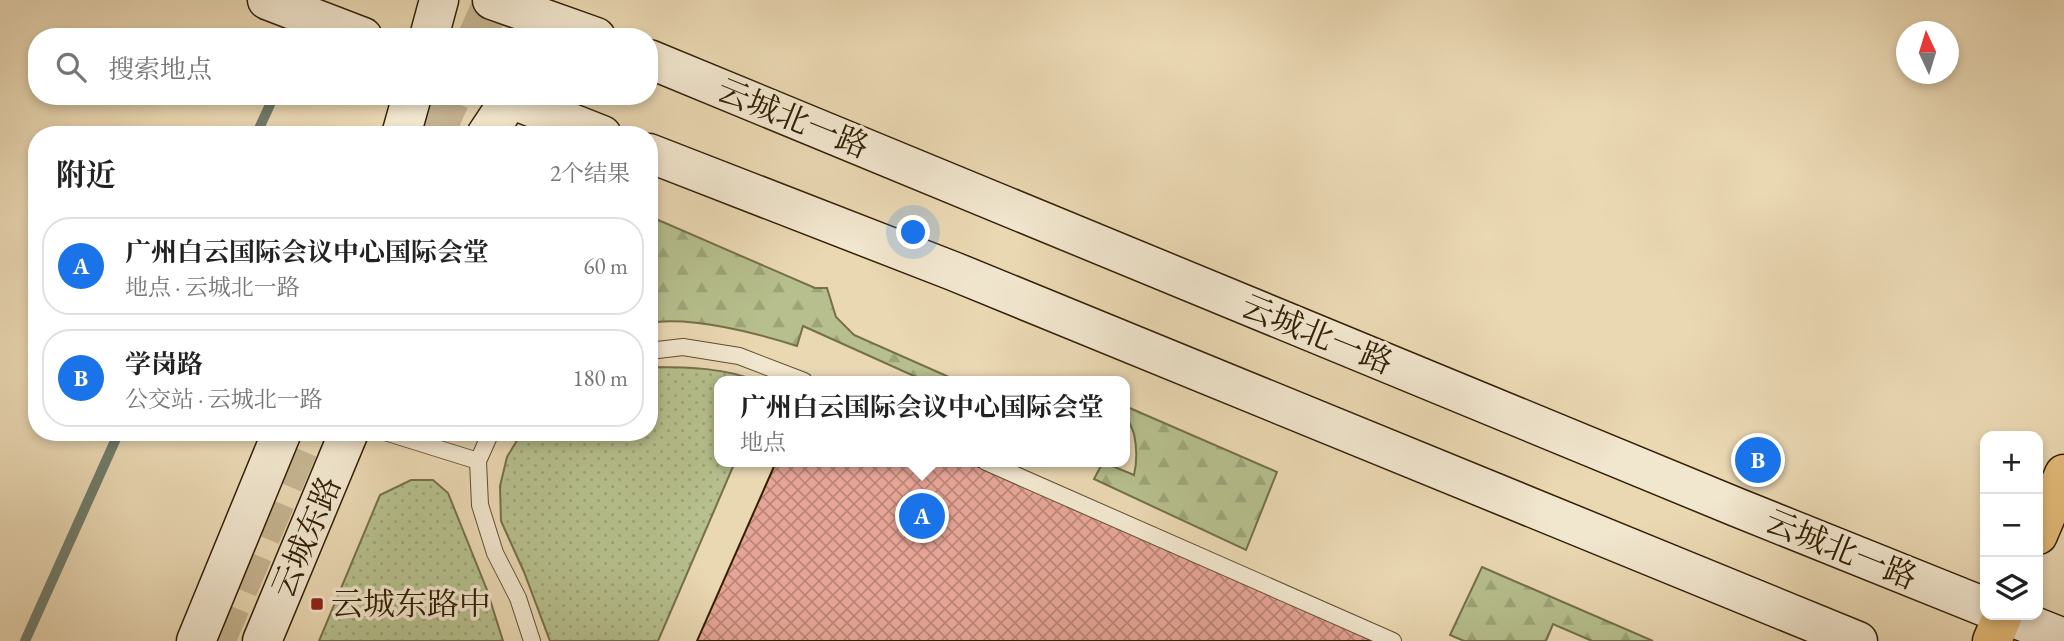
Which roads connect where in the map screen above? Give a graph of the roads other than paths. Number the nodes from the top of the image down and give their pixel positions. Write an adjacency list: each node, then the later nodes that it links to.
1 (267, 0): 5 (street)
2 (439, 0): 6 (street)
3 (492, 0): 4 (street)
4 (579, 25)
5 (340, 28)
6 (431, 28)
7 (658, 63): 25 (street, 云城北一路)
8 (409, 105): 11 (street)
9 (504, 105): 12 (street)
10 (529, 105): 13 (street)
11 (404, 126)
12 (491, 126)
13 (580, 126)
14 (658, 156): 33 (street)
15 (658, 350): 16 (lane)
16 (792, 376)
17 (278, 441): 29 (street, 云城东路)
18 (345, 441): 30 (street, 云城东路)
19 (414, 441): 21 (lane)
20 (487, 441): 21 (lane)
21 (478, 461): 31 (lane)
22 (997, 467): 32 (lane)
23 (2064, 474): 24 (highway)
24 (2043, 523)
25 (1980, 605)
26 (2003, 620): 34 (highway)
27 (2018, 620): 28 (street)
28 (2064, 638)
29 (196, 641)
30 (262, 641)
31 (532, 641)
32 (1393, 641)
33 (1858, 641)
34 (1993, 641)

